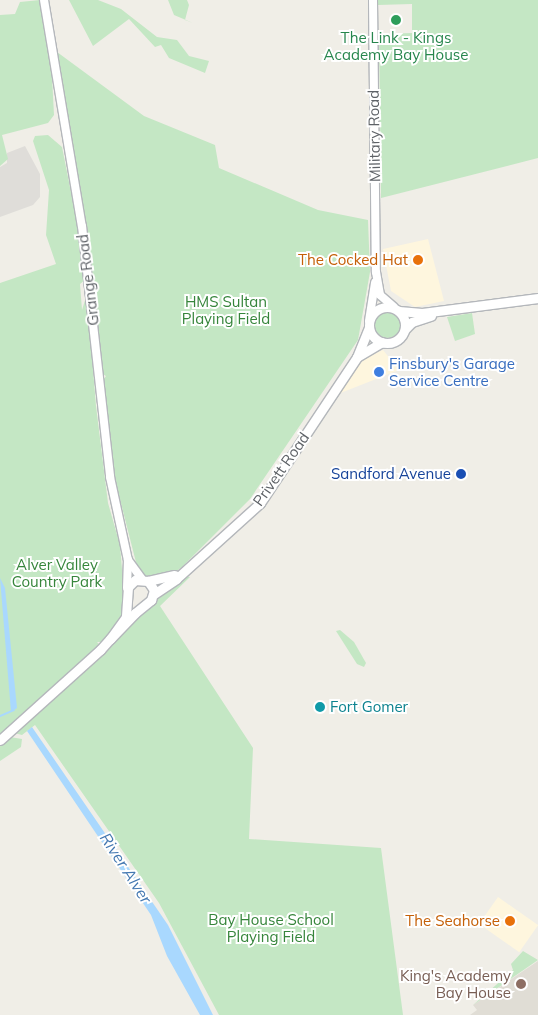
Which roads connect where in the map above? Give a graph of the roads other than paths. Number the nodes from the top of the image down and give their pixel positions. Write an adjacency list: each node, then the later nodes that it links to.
1 (44, 0): 11 (street, Grange Road)
2 (373, 0): 3 (street, Military Road)
3 (376, 272): 5 (street, Military Road); 7 (street, Military Road)
4 (538, 298): 6 (main road)
5 (396, 309): 6 (main road); 7 (main road); 8 (main road)
6 (446, 311): 8 (main road)
7 (369, 324): 9 (main road); 10 (main road, Privett Road)
8 (405, 329): 9 (main road)
9 (382, 342): 10 (main road, Privett Road)
10 (357, 357): 12 (main road, Privett Road)
11 (128, 560): 13 (street, Grange Road); 14 (street, Grange Road)
12 (189, 568): 13 (main road, Privett Road); 15 (main road, Privett Road)
13 (145, 580): 14 (main road); 15 (main road)
14 (128, 588): 16 (main road)
15 (154, 594): 17 (main road)
16 (128, 599): 17 (main road); 18 (main road)
17 (144, 606): 18 (main road)
18 (110, 639): 19 (main road)
19 (0, 740)

